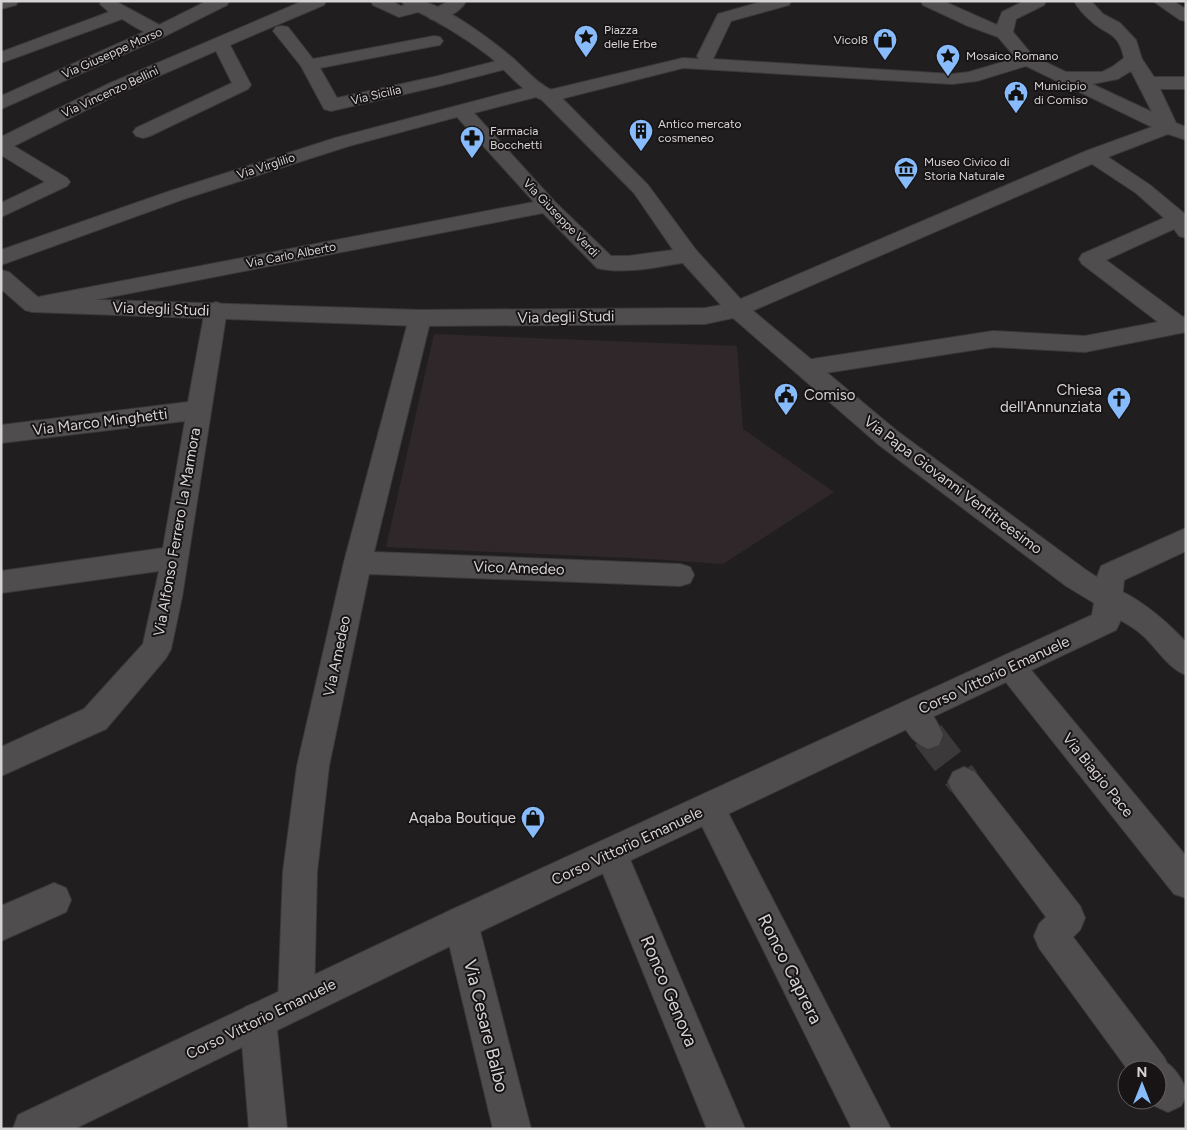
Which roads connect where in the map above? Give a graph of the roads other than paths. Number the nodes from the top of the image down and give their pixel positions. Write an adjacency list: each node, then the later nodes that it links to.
1 (10, 1): 12 (street)
2 (102, 1): 14 (street)
3 (221, 1): 17 (street, Via Giuseppe Morso)
4 (318, 1): 20 (street, Via Vincenzo Bellini)
5 (379, 1): 13 (street)
6 (458, 1): 13 (street)
7 (783, 1): 21 (street)
8 (929, 1): 18 (street)
9 (1038, 1): 18 (street)
10 (1082, 1): 24 (street)
11 (1161, 1): 15 (street)
12 (1, 4)
13 (422, 7): 25 (street, Via Papa Giovanni Ventitreesimo)
14 (124, 12): 17 (street); 22 (street)
15 (1186, 16)
16 (282, 31): 26 (street, Via Sicilia)
17 (159, 32): 31 (street, Via Giuseppe Morso)
18 (1004, 33): 23 (street)
19 (434, 41): 26 (street)
20 (220, 43): 34 (street); 35 (street, Via Vincenzo Bellini)
21 (706, 56)
22 (1, 58)
23 (1027, 60): 27 (street); 30 (street)
24 (1134, 60): 27 (street); 28 (street)
25 (508, 63): 26 (street, Via Sicilia); 30 (street, Via Papa Giovanni Ventitreesimo)
26 (309, 65)
27 (1055, 73): 33 (street)
28 (1148, 83): 29 (street); 33 (street)
29 (1186, 83)
30 (542, 94): 32 (street, Via Virglilio); 40 (street, Via Papa Giovanni Ventitreesimo)
31 (1, 103)
32 (462, 111): 37 (street, Via Giuseppe Verdi); 41 (street, Via Virglilio)
33 (1179, 131): 36 (street, Via degli Studi)
34 (143, 132)
35 (1, 146): 38 (street, Via Vincenzo Bellini)
36 (1100, 152): 39 (street); 44 (street, Via degli Studi)
37 (548, 206): 40 (street, Via Giuseppe Verdi); 43 (street, Via Carlo Alberto)
38 (1, 211)
39 (1182, 225): 47 (street)
40 (688, 255): 44 (street, Via Papa Giovanni Ventitreesimo)
41 (1, 258)
42 (1, 277): 43 (street)
43 (34, 304): 45 (street, Via degli Studi)
44 (736, 309): 46 (street, Via degli Studi); 48 (street, Via Papa Giovanni Ventitreesimo)
45 (216, 310): 46 (street, Via degli Studi); 49 (street, Via Alfonso Ferrero La Marmora)
46 (420, 318): 53 (street, Via Amedeo)
47 (1182, 324): 48 (street)
48 (806, 368): 56 (street, Via Papa Giovanni Ventitreesimo)
49 (199, 410): 50 (street, Via Marco Minghetti); 52 (street, Via Alfonso Ferrero La Marmora)
50 (1, 434)
51 (1186, 539): 56 (street, Corso Vittorio Emanuele)
52 (173, 558): 55 (street); 61 (street, Via Alfonso Ferrero La Marmora)
53 (358, 562): 54 (street, Vico Amedeo); 69 (street, Via Amedeo)
54 (680, 575)
55 (1, 582)
56 (1109, 598): 57 (street, Via Papa Giovanni Ventitreesimo); 60 (street, Corso Vittorio Emanuele)
57 (1151, 625): 58 (street, Via Papa Giovanni Ventitreesimo); 59 (street, Via Papa Giovanni Ventitreesimo)
58 (1186, 648)
59 (1186, 662)
60 (1011, 667): 63 (street, Corso Vittorio Emanuele); 65 (street, Via Biagio Pace)
61 (1, 762)
62 (964, 782): 71 (street)
63 (709, 808): 64 (street, Corso Vittorio Emanuele); 76 (street, Ronco Caprera)
64 (611, 854): 67 (street, Corso Vittorio Emanuele); 75 (street, Ronco Genova)
65 (1186, 882)
66 (54, 900): 68 (street)
67 (461, 923): 69 (street, Corso Vittorio Emanuele); 74 (street, Via Cesare Balbo)
68 (1, 924)
69 (296, 1002): 70 (street, Corso Vittorio Emanuele)
70 (258, 1020): 72 (street, Corso Vittorio Emanuele); 73 (street)
71 (1144, 1060)
72 (32, 1129)
73 (268, 1129)
74 (512, 1129)
75 (726, 1129)
76 (872, 1129)

